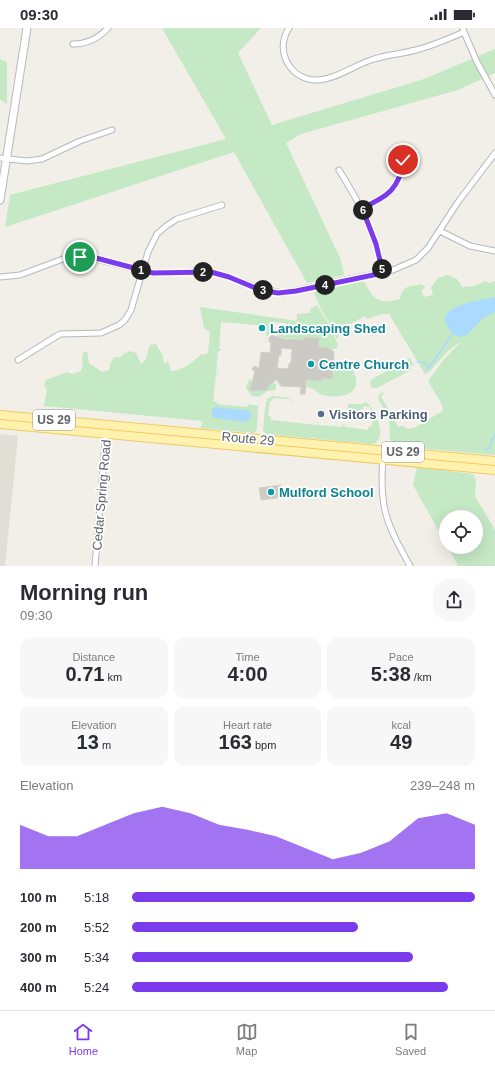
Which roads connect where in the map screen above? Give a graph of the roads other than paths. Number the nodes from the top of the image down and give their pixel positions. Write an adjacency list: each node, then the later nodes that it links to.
1 (27, 28): 10 (main road)
2 (108, 28): 5 (street)
3 (289, 28): 4 (street)
4 (463, 30): 6 (street)
5 (73, 44)
6 (495, 95)
7 (112, 130): 10 (street)
8 (404, 151): 14 (street)
9 (495, 153): 15 (street)
10 (3, 158): 12 (main road)
11 (339, 170): 14 (street)
12 (0, 200)
13 (222, 205): 17 (street)
14 (362, 208): 18 (street)
15 (440, 231): 16 (street); 18 (street)
16 (495, 251)
17 (142, 271): 18 (street); 19 (street); 20 (street)
18 (383, 273)
19 (0, 277)
20 (18, 360)
21 (0, 415): 23 (main road, Route 29 / US 29)
22 (0, 424): 24 (main road, Route 29 / US 29)
23 (107, 425): 24 (street, Cedar Spring Road); 25 (main road, Route 29 / US 29)
24 (106, 434): 26 (main road, Route 29 / US 29); 29 (street, Cedar Spring Road)
25 (384, 451): 26 (street); 27 (main road, Route 29 / US 29)
26 (383, 460): 28 (main road, Route 29 / US 29); 30 (street)
27 (495, 461)
28 (495, 470)
29 (95, 566)
30 (410, 566)

